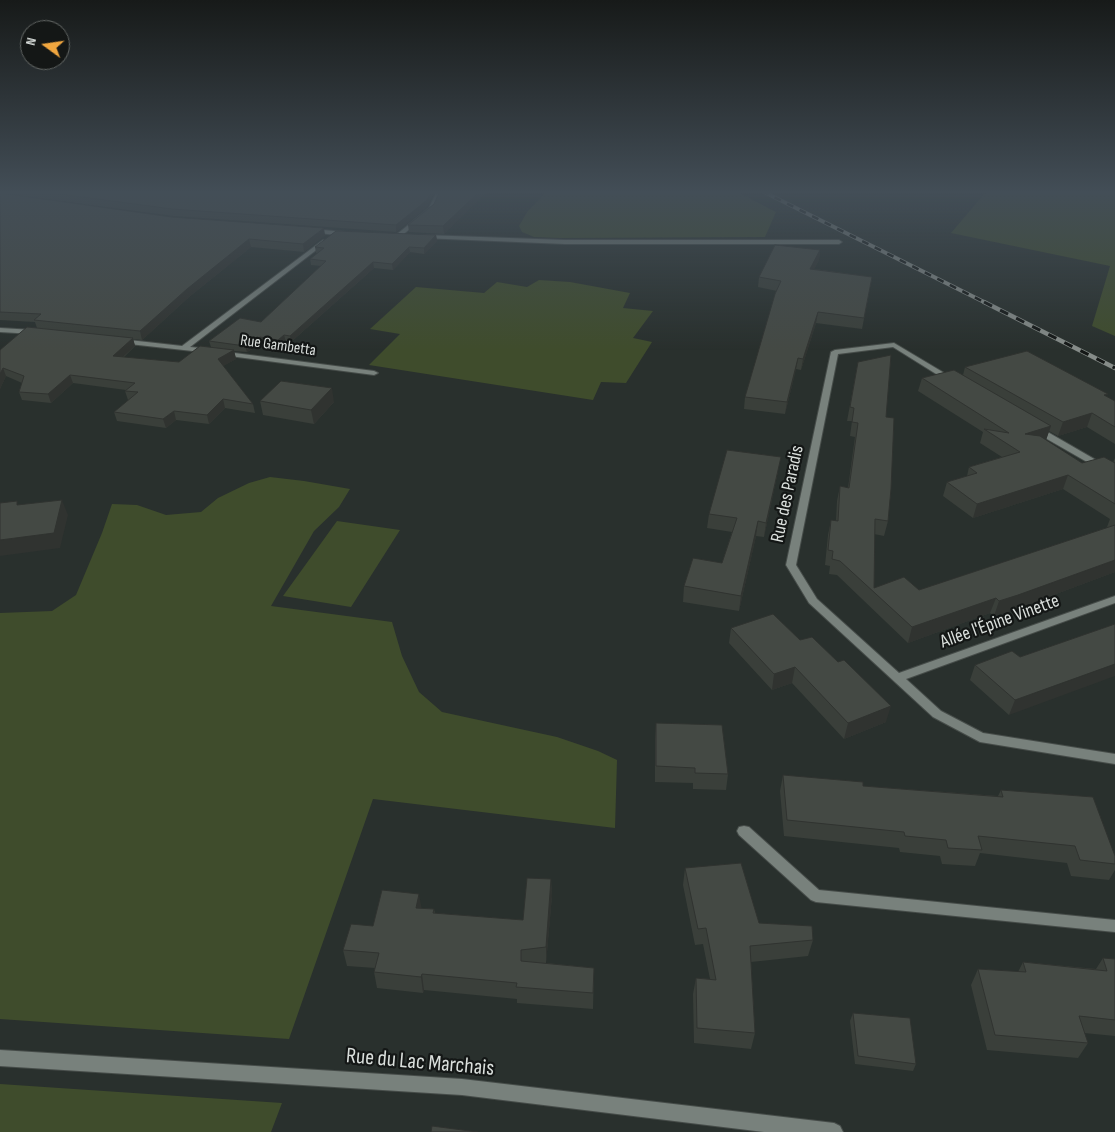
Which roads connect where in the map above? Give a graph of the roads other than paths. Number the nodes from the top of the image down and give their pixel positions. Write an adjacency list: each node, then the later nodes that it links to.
1 (321, 244): 5 (street)
2 (0, 330): 3 (street)
3 (40, 332)
4 (107, 340): 5 (street, Rue Gambetta)
5 (184, 348): 6 (street, Rue Gambetta)
6 (374, 373)
7 (962, 385): 11 (street, Rue des Paradis)
8 (1030, 425): 9 (street)
9 (1115, 475)
10 (1115, 598): 11 (street, Allée l'Épine Vinette)
11 (897, 678): 12 (street, Rue des Paradis)
12 (1115, 759)
13 (744, 831): 14 (street)
14 (1115, 926)
15 (0, 1058): 16 (street, Rue du Lac Marchais)
16 (834, 1132)

